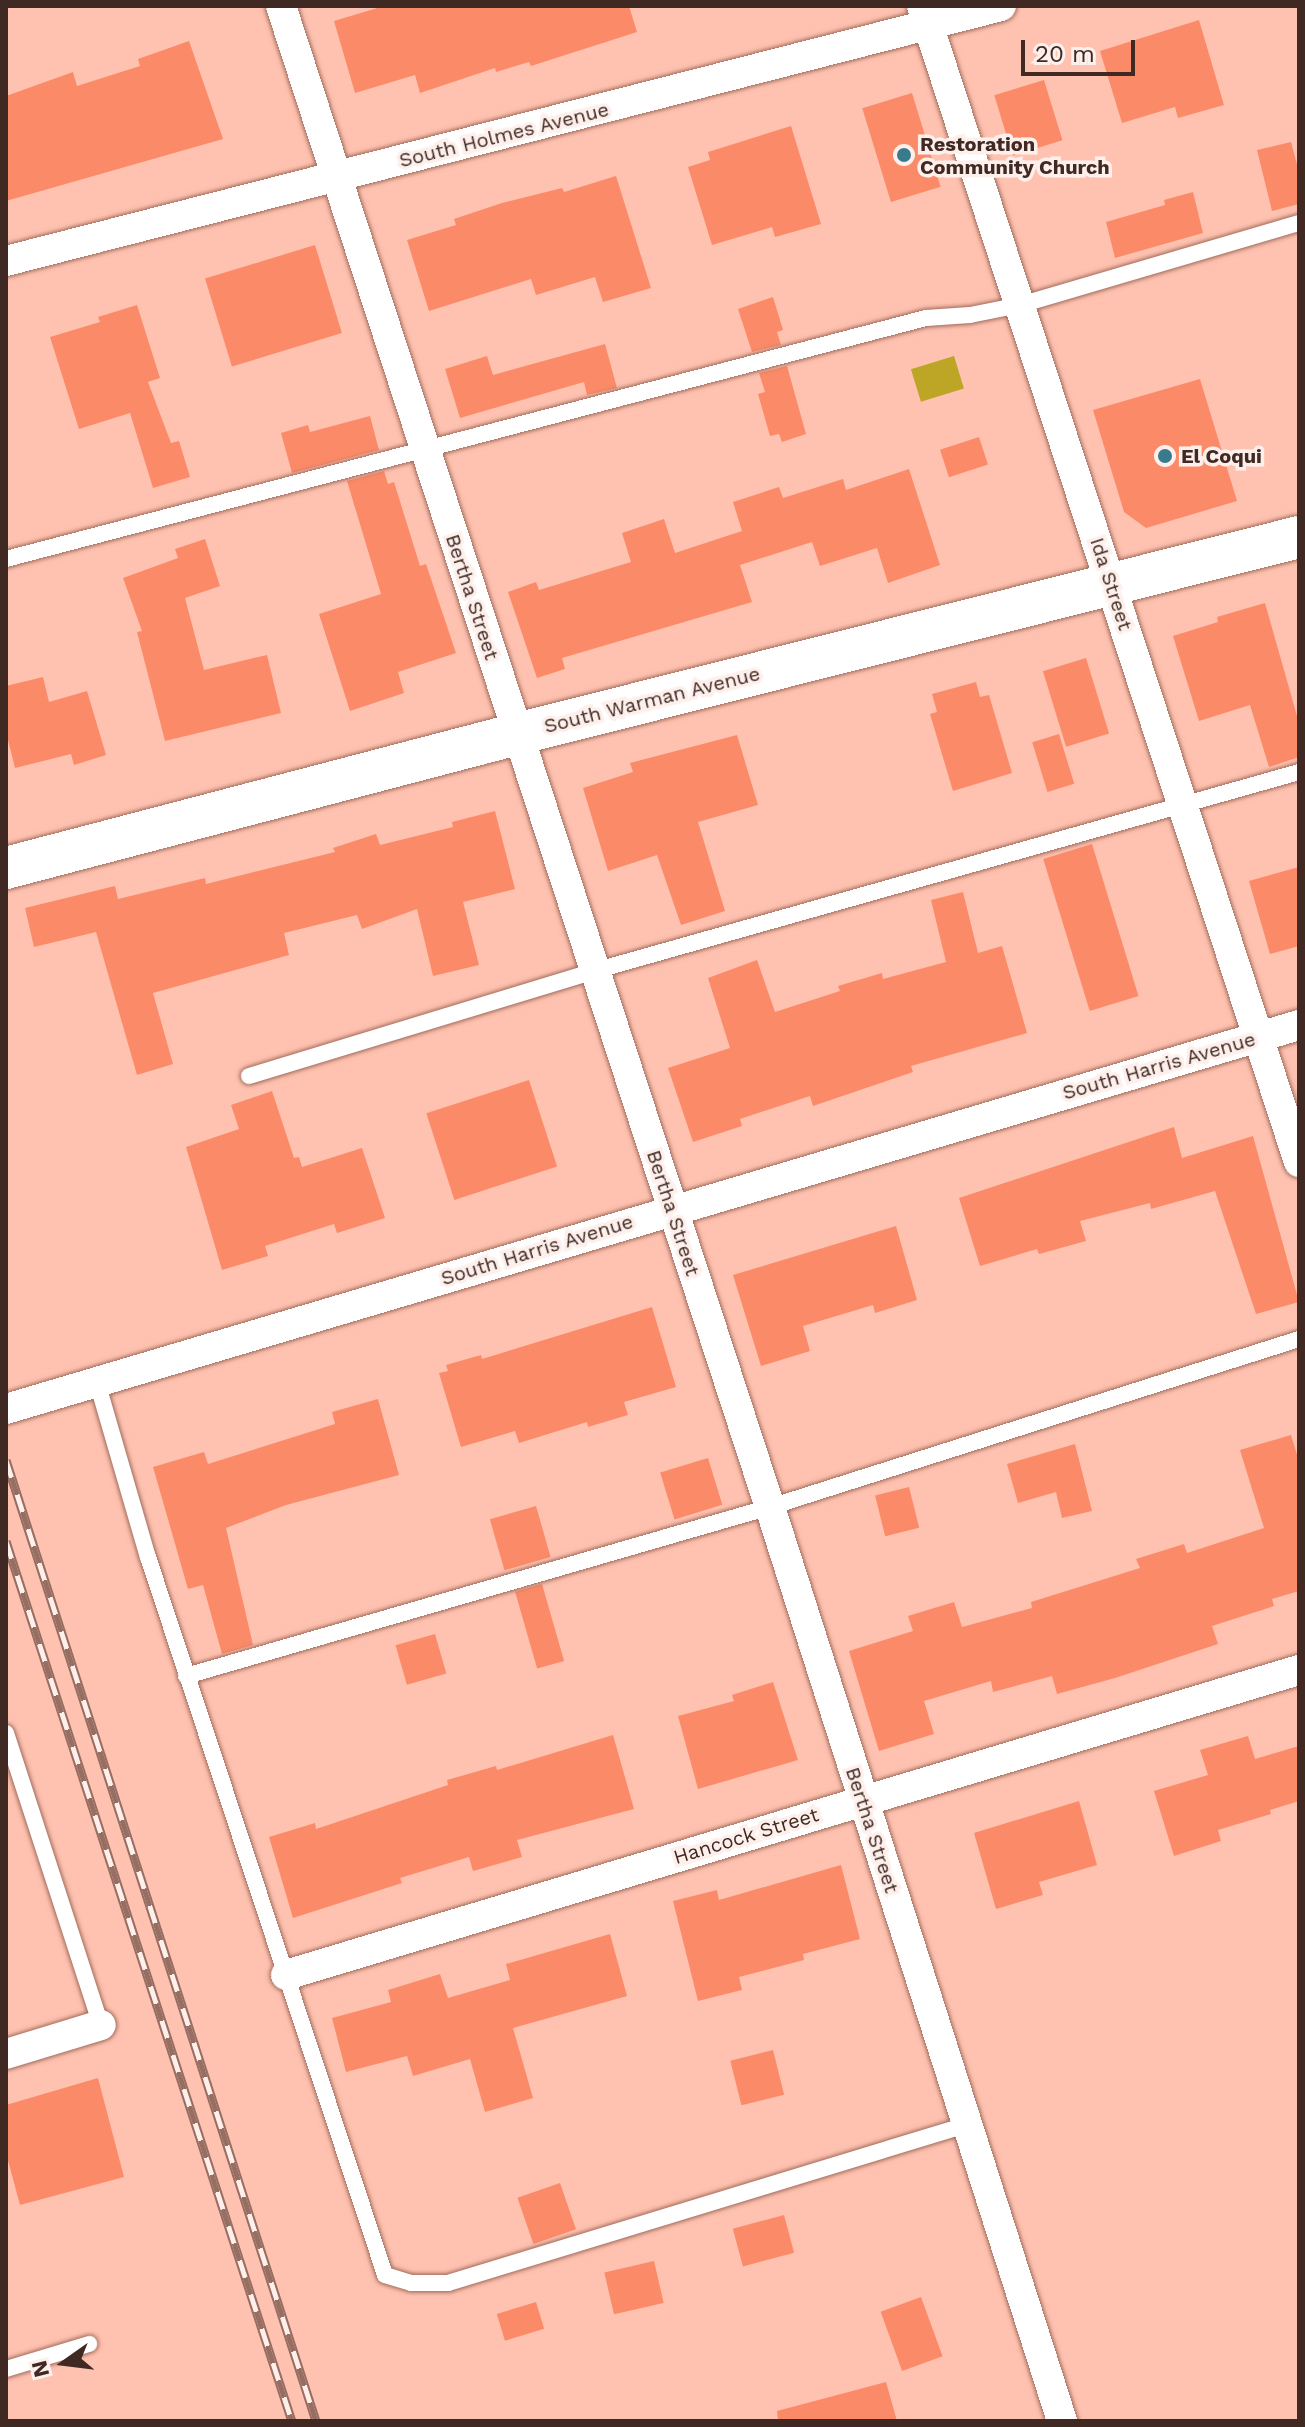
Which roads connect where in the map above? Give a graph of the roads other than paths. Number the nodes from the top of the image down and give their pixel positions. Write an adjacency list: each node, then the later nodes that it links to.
1 (281, 6): 4 (street, Bertha Street)
2 (1001, 6): 3 (street, South Holmes Avenue)
3 (925, 15): 4 (street, South Holmes Avenue); 7 (street, Ida Street)
4 (337, 177): 6 (street, South Holmes Avenue); 8 (street, Bertha Street)
5 (1299, 223): 7 (lane)
6 (6, 261)
7 (1020, 305): 8 (lane); 11 (street, Ida Street)
8 (425, 450): 10 (lane); 12 (street, Bertha Street)
9 (1299, 537): 11 (main road, South Warman Avenue)
10 (6, 559)
11 (1112, 585): 12 (main road, South Warman Avenue); 14 (street, Ida Street)
12 (517, 734): 15 (main road, South Warman Avenue); 16 (street, Bertha Street)
13 (1299, 772): 14 (lane)
14 (1183, 803): 16 (lane); 18 (street, Ida Street)
15 (6, 868)
16 (594, 971): 19 (lane); 21 (street, Bertha Street)
17 (1299, 1025): 18 (street, South Harris Avenue)
18 (1258, 1037): 20 (street, Ida Street); 21 (street, South Harris Avenue)
19 (249, 1076)
20 (1299, 1162)
21 (672, 1211): 23 (street, South Harris Avenue); 25 (street, Bertha Street)
22 (1299, 1339): 25 (lane)
23 (97, 1382): 24 (street, South Harris Avenue); 27 (lane)
24 (6, 1409)
25 (770, 1507): 27 (lane); 29 (street, Bertha Street)
26 (1299, 1670): 29 (street, Hancock Street)
27 (186, 1676): 30 (lane)
28 (6, 1733): 31 (lane)
29 (863, 1801): 30 (street, Hancock Street); 33 (street, Bertha Street)
30 (286, 1975): 33 (lane)
31 (101, 2025): 32 (street)
32 (6, 2054)
33 (966, 2125): 36 (street, Bertha Street)
34 (89, 2344): 35 (lane)
35 (6, 2369)
36 (1062, 2421)

